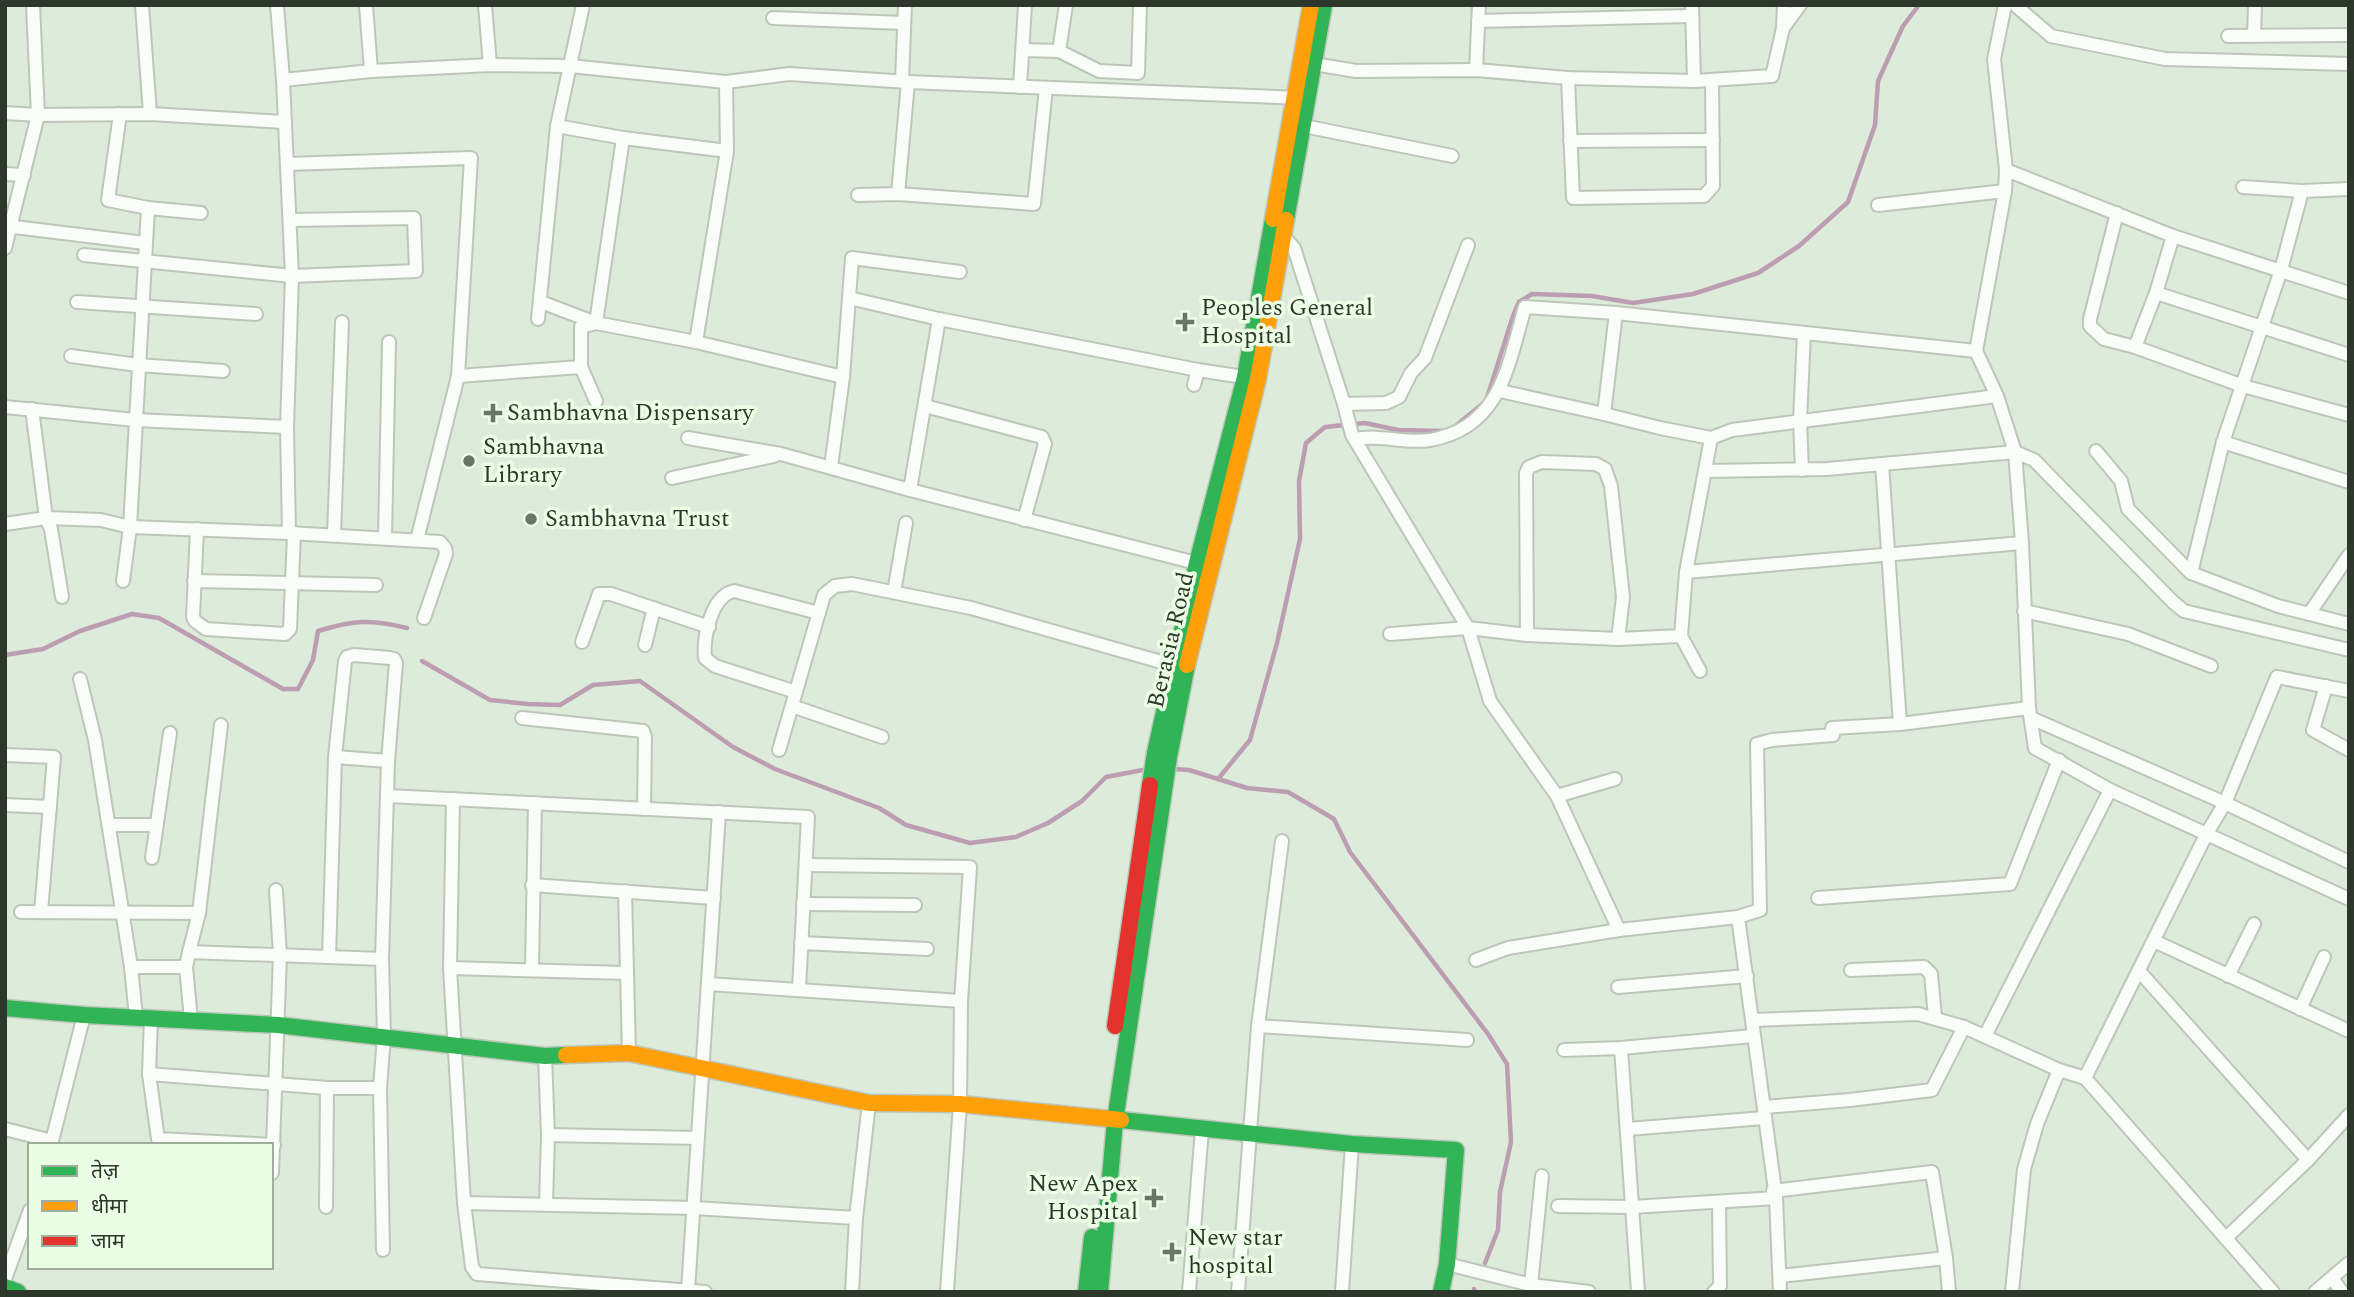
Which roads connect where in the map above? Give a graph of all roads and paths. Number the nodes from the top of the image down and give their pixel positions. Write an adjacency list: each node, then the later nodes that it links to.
1 (33, 5): 49 (street)
2 (142, 5): 48 (street)
3 (276, 5): 37 (street)
4 (366, 5): 34 (street)
5 (485, 5): 31 (street)
6 (583, 5): 32 (street)
7 (905, 5): 22 (street)
8 (1025, 5): 27 (street)
9 (1066, 5): 28 (street)
10 (1140, 5): 35 (street)
11 (1311, 5): 45 (main road, Berasia Road)
12 (1324, 5): 29 (main road, Berasia Road)
13 (1479, 5): 21 (street)
14 (1784, 5): 23 (street)
15 (1800, 5): 23 (street)
16 (2005, 5): 59 (street)
17 (2015, 5): 30 (street)
18 (2255, 5): 25 (street)
19 (1691, 11): 21 (street); 39 (street)
20 (773, 18): 22 (street)
21 (1478, 21): 33 (street)
22 (904, 23): 38 (street)
23 (1783, 28): 40 (street)
24 (2228, 36): 25 (street)
25 (2254, 36): 26 (street)
26 (2349, 36)
27 (1023, 50): 28 (street); 42 (street)
28 (1059, 51): 35 (street)
29 (1314, 64): 33 (street); 45 (main road, Berasia Road)
30 (2349, 64)
31 (490, 65): 32 (street); 34 (street)
32 (570, 66): 41 (street); 51 (street)
33 (1476, 70): 36 (street)
34 (372, 71): 37 (street)
35 (1138, 73): 44 (street)
36 (1568, 78): 39 (street); 55 (street)
37 (283, 80): 50 (street)
38 (905, 81): 41 (street); 42 (street); 67 (street)
39 (1694, 81): 40 (street)
40 (1712, 81): 54 (street)
41 (726, 82): 56 (street)
42 (1020, 87): 43 (street)
43 (1046, 88): 44 (street); 67 (street)
44 (1138, 90): 45 (street)
45 (1301, 98): 52 (main road, Berasia Road); 110 (main road, Berasia Road)
46 (5, 113): 49 (street)
47 (120, 114): 48 (street); 49 (street); 69 (street)
48 (150, 114): 50 (street)
49 (38, 115): 61 (street)
50 (285, 122): 58 (street)
51 (557, 126): 53 (street); 88 (street)
52 (1304, 126): 57 (street); 75 (main road, Berasia Road)
53 (623, 138): 56 (street); 95 (street)
54 (1713, 140): 55 (street); 55 (street)
55 (1570, 141)
56 (727, 151): 99 (street)
57 (1452, 156)
58 (287, 164): 72 (street); 108 (street)
59 (2006, 170): 64 (street); 71 (street)
60 (5, 174): 61 (street)
61 (24, 176): 73 (street)
62 (2243, 187): 65 (street)
63 (2349, 189): 65 (street)
64 (2005, 191): 68 (street); 101 (street)
65 (2302, 191): 81 (street)
66 (858, 194): 67 (street)
67 (898, 194)
68 (1878, 205)
69 (148, 208): 70 (street); 76 (street)
70 (201, 213)
71 (2117, 213): 74 (street); 100 (street)
72 (290, 220): 83 (street); 83 (street)
73 (8, 226): 76 (street); 78 (street)
74 (2173, 236): 81 (street); 84 (street)
75 (1284, 237): 110 (main road, Berasia Road); 119 (street)
76 (145, 243): 80 (street)
77 (1468, 245): 119 (street)
78 (5, 248)
79 (84, 255): 80 (street)
80 (144, 261): 83 (street); 89 (street)
81 (2281, 270): 85 (street); 96 (street)
82 (960, 272): 86 (street)
83 (292, 276): 124 (street)
84 (2156, 293): 96 (street); 100 (street)
85 (2349, 293)
86 (849, 298): 93 (street); 109 (street)
87 (77, 302): 89 (street)
88 (541, 302): 92 (street); 95 (street)
89 (141, 306): 91 (street); 104 (street)
90 (1616, 313): 97 (street); 113 (street); 120 (street)
91 (256, 314)
92 (538, 319)
93 (939, 319): 106 (street); 116 (street)
94 (342, 322): 146 (street)
95 (596, 323): 99 (street); 105 (street)
96 (2261, 329): 102 (street); 112 (street)
97 (1804, 333): 101 (street); 123 (street)
98 (389, 342): 147 (street)
99 (696, 342): 109 (street)
100 (2135, 348): 112 (street)
101 (1976, 351): 114 (street)
102 (2349, 355)
103 (71, 356): 104 (street)
104 (138, 365): 107 (street); 122 (street)
105 (581, 367): 108 (street); 115 (street)
106 (1198, 370): 110 (street); 111 (street)
107 (223, 371)
108 (458, 376): 148 (street)
109 (843, 377): 133 (street)
110 (1251, 378): 152 (main road, Berasia Road)
111 (1194, 386)
112 (2243, 386): 121 (street); 128 (street)
113 (1500, 391): 120 (street); 125 (street)
114 (1997, 396): 123 (street); 130 (street)
115 (596, 401)
116 (925, 406): 138 (street); 140 (street)
117 (5, 407): 118 (street)
118 (32, 409): 122 (street); 139 (street)
119 (1346, 409): 125 (street)
120 (1604, 414): 127 (street)
121 (2349, 415)
122 (135, 420): 124 (street); 143 (street)
123 (1800, 421): 127 (street); 134 (street)
124 (287, 427): 145 (street)
125 (1353, 437): 168 (street)
126 (688, 438): 131 (street)
127 (1711, 438): 135 (street)
128 (2223, 442): 137 (street); 154 (street)
129 (2096, 451): 154 (street)
130 (2015, 452): 132 (street); 149 (street); 175 (street)
131 (781, 454): 133 (street); 136 (street)
132 (1882, 464): 134 (street); 151 (street)
133 (831, 467): 138 (street)
134 (1802, 470): 135 (street)
135 (1705, 471): 153 (street)
136 (672, 478)
137 (2349, 482)
138 (910, 490): 140 (street)
139 (46, 518): 142 (street); 143 (street); 160 (street)
140 (1024, 520): 152 (street)
141 (906, 523): 159 (street)
142 (5, 524)
143 (130, 527): 144 (street); 155 (street)
144 (197, 529): 145 (street); 156 (street)
145 (292, 533): 146 (street); 157 (street)
146 (334, 535): 147 (street)
147 (385, 537): 148 (street)
148 (417, 540): 165 (street)
149 (2022, 543): 151 (street); 162 (street)
150 (2349, 555): 164 (street)
151 (1890, 556): 153 (street); 186 (street)
152 (1204, 565): 177 (main road, Berasia Road)
153 (1686, 572): 171 (street)
154 (2190, 573): 164 (street)
155 (123, 581)
156 (194, 581): 157 (street); 157 (street)
157 (292, 585): 158 (street)
158 (376, 585)
159 (894, 592): 163 (street); 177 (street)
160 (62, 597)
161 (654, 608): 167 (street); 173 (street); 174 (street)
162 (2024, 611): 176 (street); 184 (street)
163 (819, 613): 167 (street); 182 (street)
164 (2309, 614): 166 (street)
165 (424, 618)
166 (2349, 624)
167 (709, 627): 182 (street)
168 (1468, 628): 169 (street); 170 (street); 199 (street)
169 (1390, 634)
170 (1527, 635): 172 (street); 172 (street)
171 (1681, 636): 172 (street); 178 (street)
172 (1618, 639)
173 (582, 642)
174 (645, 645)
175 (2349, 650)
176 (2211, 666)
177 (1180, 667): 282 (main road, Berasia Road)
178 (1700, 671)
179 (80, 678): 207 (street)
180 (2326, 686): 181 (street); 191 (street); 202 (street)
181 (2349, 691)
182 (796, 692): 183 (street)
183 (792, 706): 189 (street); 190 (street)
184 (2030, 713): 186 (street); 194 (street); 202 (street)
185 (522, 718): 205 (street)
186 (1900, 724): 226 (street)
187 (221, 725): 225 (street)
188 (170, 733): 208 (street)
189 (882, 737)
190 (779, 750)
191 (2349, 750)
192 (5, 755): 204 (street)
193 (335, 757): 195 (street); 195 (street); 234 (street)
194 (2059, 760): 197 (street); 218 (street)
195 (388, 761): 198 (street)
196 (1615, 779): 199 (street)
197 (2110, 790): 209 (street); 264 (street)
198 (388, 796): 200 (street); 236 (street)
199 (1557, 796): 228 (street)
200 (453, 799): 201 (street); 240 (street)
201 (535, 803): 205 (street); 214 (street)
202 (2225, 803): 209 (street); 212 (street)
203 (5, 804): 204 (street)
204 (50, 807): 223 (street)
205 (643, 809): 206 (street)
206 (719, 812): 213 (street); 217 (street)
207 (109, 824): 208 (street); 224 (street)
208 (156, 825): 211 (street)
209 (2207, 834): 219 (street); 229 (street)
210 (1282, 841): 259 (street)
211 (152, 858)
212 (2349, 862)
213 (806, 864): 220 (street); 250 (street)
214 (532, 885): 216 (street); 241 (street)
215 (276, 890): 233 (street)
216 (625, 891): 217 (street); 244 (street)
217 (714, 898): 247 (street)
218 (1818, 898)
219 (2349, 900)
220 (803, 904): 221 (street); 230 (street)
221 (915, 905)
222 (21, 912): 223 (street)
223 (41, 912): 224 (street)
224 (123, 913): 225 (street); 238 (street)
225 (199, 913): 232 (street)
226 (1738, 917): 228 (street); 246 (street)
227 (2254, 924): 245 (street)
228 (1619, 930): 237 (street)
229 (2154, 941): 243 (street); 245 (street)
230 (802, 943): 231 (street); 249 (street)
231 (927, 950)
232 (189, 952): 233 (street); 239 (street)
233 (280, 955): 234 (street); 258 (street)
234 (329, 957): 236 (street)
235 (2324, 957): 252 (street)
236 (382, 959): 262 (street)
237 (1476, 960)
238 (131, 967): 239 (street); 255 (street)
239 (186, 967): 256 (street)
240 (450, 968): 241 (street); 266 (street)
241 (531, 968): 244 (street)
242 (1851, 970): 254 (street)
243 (2139, 971): 274 (street); 294 (street)
244 (626, 972): 269 (street)
245 (2228, 975): 252 (street)
246 (1747, 976): 248 (street); 257 (street)
247 (708, 985): 249 (street); 271 (street)
248 (1618, 987)
249 (799, 989): 250 (street)
250 (961, 1001): 279 (street)
251 (5, 1008): 253 (main road)
252 (2300, 1009): 261 (street)
253 (85, 1016): 255 (main road); 289 (street)
254 (1935, 1017): 257 (street); 260 (street)
255 (143, 1018): 256 (main road); 273 (street)
256 (191, 1020): 258 (main road)
257 (1752, 1020): 263 (street)
258 (278, 1025): 262 (main road); 275 (street)
259 (1258, 1026): 265 (street); 287 (street)
260 (1964, 1027): 264 (street); 280 (street)
261 (2349, 1031)
262 (384, 1036): 266 (main road); 277 (street)
263 (1753, 1036): 267 (street); 280 (street)
264 (1986, 1036): 272 (street)
265 (1467, 1040)
266 (454, 1046): 270 (main road); 297 (street)
267 (1621, 1048): 268 (street); 285 (street)
268 (1564, 1049)
269 (629, 1053): 270 (main road); 271 (main road)
270 (545, 1056): 286 (street)
271 (704, 1070): 278 (main road); 288 (street)
272 (2059, 1070): 274 (street); 334 (street)
273 (149, 1074): 275 (street); 290 (street)
274 (2085, 1078): 306 (street)
275 (276, 1084): 276 (street); 292 (street)
276 (327, 1088): 277 (street); 301 (street)
277 (380, 1088): 307 (street)
278 (869, 1103): 279 (main road); 305 (street)
279 (960, 1104): 282 (main road); 322 (street)
280 (1764, 1112): 285 (street); 296 (street)
281 (2349, 1115): 294 (street)
282 (1109, 1120): 284 (main road); 323 (main road, Berasia Road); 324 (main road, Berasia Road)
283 (5, 1129): 289 (street)
284 (1202, 1129): 287 (main road); 325 (street)
285 (1628, 1129): 302 (street)
286 (548, 1135): 288 (street); 299 (street)
287 (1251, 1135): 291 (main road); 326 (street)
288 (698, 1138): 303 (street)
289 (52, 1143)
290 (235, 1143)
291 (1352, 1144): 310 (main road); 327 (street)
292 (274, 1145): 293 (street)
293 (273, 1160)
294 (2308, 1160): 306 (street)
295 (1542, 1177): 316 (street)
296 (1775, 1195): 298 (street); 308 (street); 312 (street)
297 (464, 1203): 299 (street); 317 (street)
298 (1718, 1203): 302 (street); 331 (street)
299 (546, 1204): 303 (street)
300 (1559, 1206): 302 (street)
301 (326, 1207)
302 (1632, 1207): 330 (street)
303 (694, 1208): 305 (street); 317 (street)
304 (28, 1215): 309 (street)
305 (856, 1218): 321 (street)
306 (2226, 1238): 335 (street)
307 (383, 1250)
308 (1946, 1258): 312 (street); 333 (street)
309 (9, 1261): 314 (street)
310 (1447, 1264): 316 (street); 328 (main road)
311 (2349, 1264): 313 (street)
312 (1780, 1276): 332 (street)
313 (2332, 1278): 336 (street); 337 (street)
314 (5, 1279)
315 (5, 1287): 319 (main road)
316 (1535, 1287): 318 (street)
317 (688, 1291): 320 (street)
318 (1578, 1291): 329 (street)
319 (18, 1292)
320 (705, 1292)
321 (852, 1292)
322 (947, 1292)
323 (1086, 1292)
324 (1100, 1292)
325 (1189, 1292)
326 (1238, 1292)
327 (1342, 1292)
328 (1441, 1292)
329 (1589, 1292)
330 (1638, 1292)
331 (1714, 1292)
332 (1780, 1292)
333 (1949, 1292)
334 (2011, 1292)
335 (2273, 1292)
336 (2315, 1292)
337 (2342, 1292)

